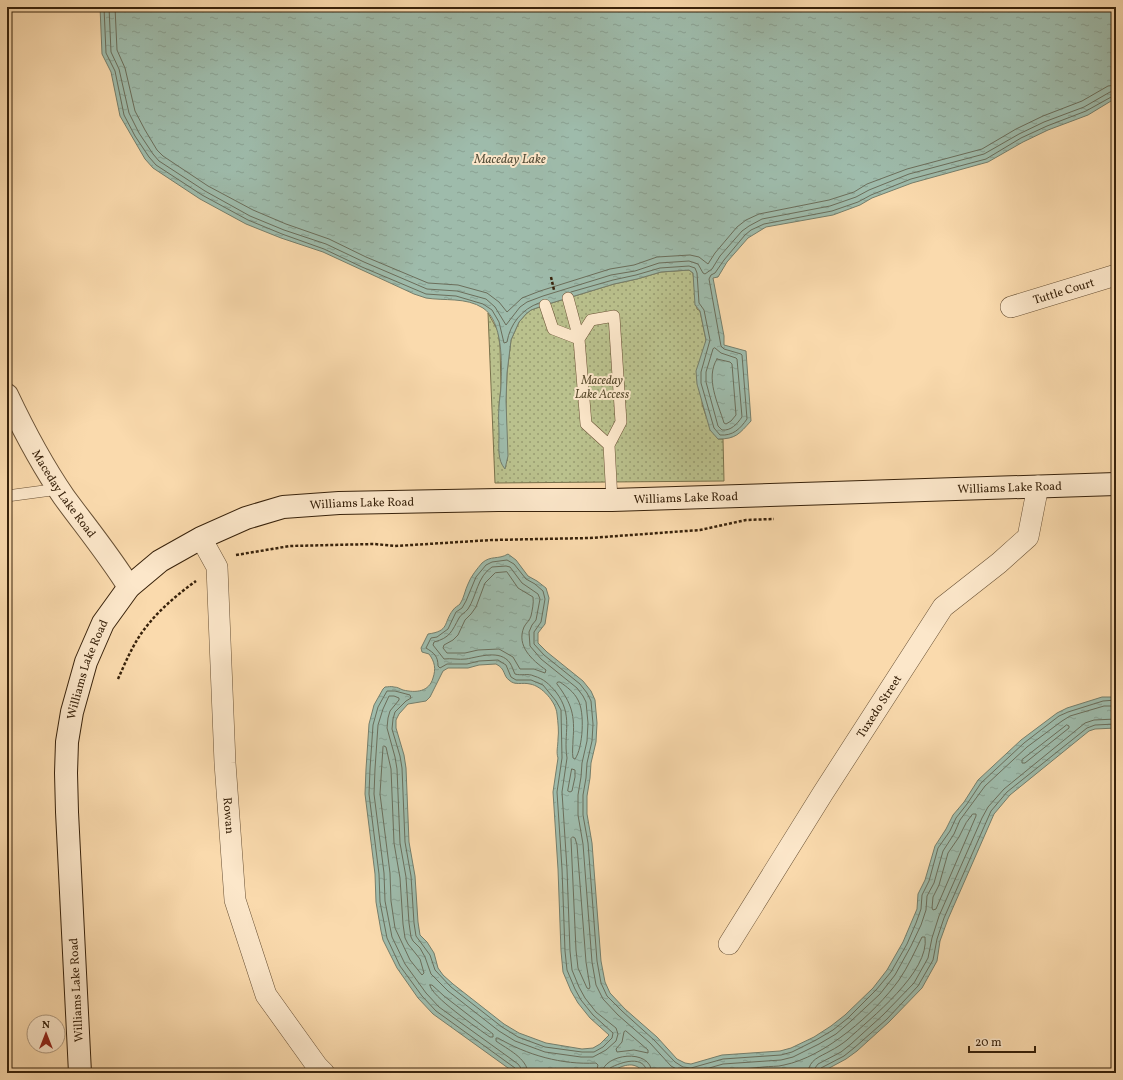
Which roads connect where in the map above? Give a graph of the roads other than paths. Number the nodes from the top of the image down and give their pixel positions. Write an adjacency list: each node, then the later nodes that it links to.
1 (1116, 276): 4 (street, Tuttle Court)
2 (568, 298): 5 (lane)
3 (545, 305): 5 (lane)
4 (1011, 307)
5 (578, 339): 7 (lane); 7 (lane)
6 (7, 395): 10 (main road, Maceday Lake Road)
7 (609, 445): 12 (lane)
8 (1116, 484): 9 (main road, Williams Lake Road)
9 (1038, 486): 12 (main road, Williams Lake Road); 15 (street, Tuxedo Street)
10 (59, 489): 11 (lane); 14 (main road, Maceday Lake Road)
11 (7, 496)
12 (612, 500): 13 (main road, Williams Lake Road)
13 (201, 538): 14 (main road, Williams Lake Road); 17 (street, Rowan)
14 (129, 587): 16 (main road, Williams Lake Road)
15 (730, 944)
16 (80, 1073)
17 (324, 1073)

